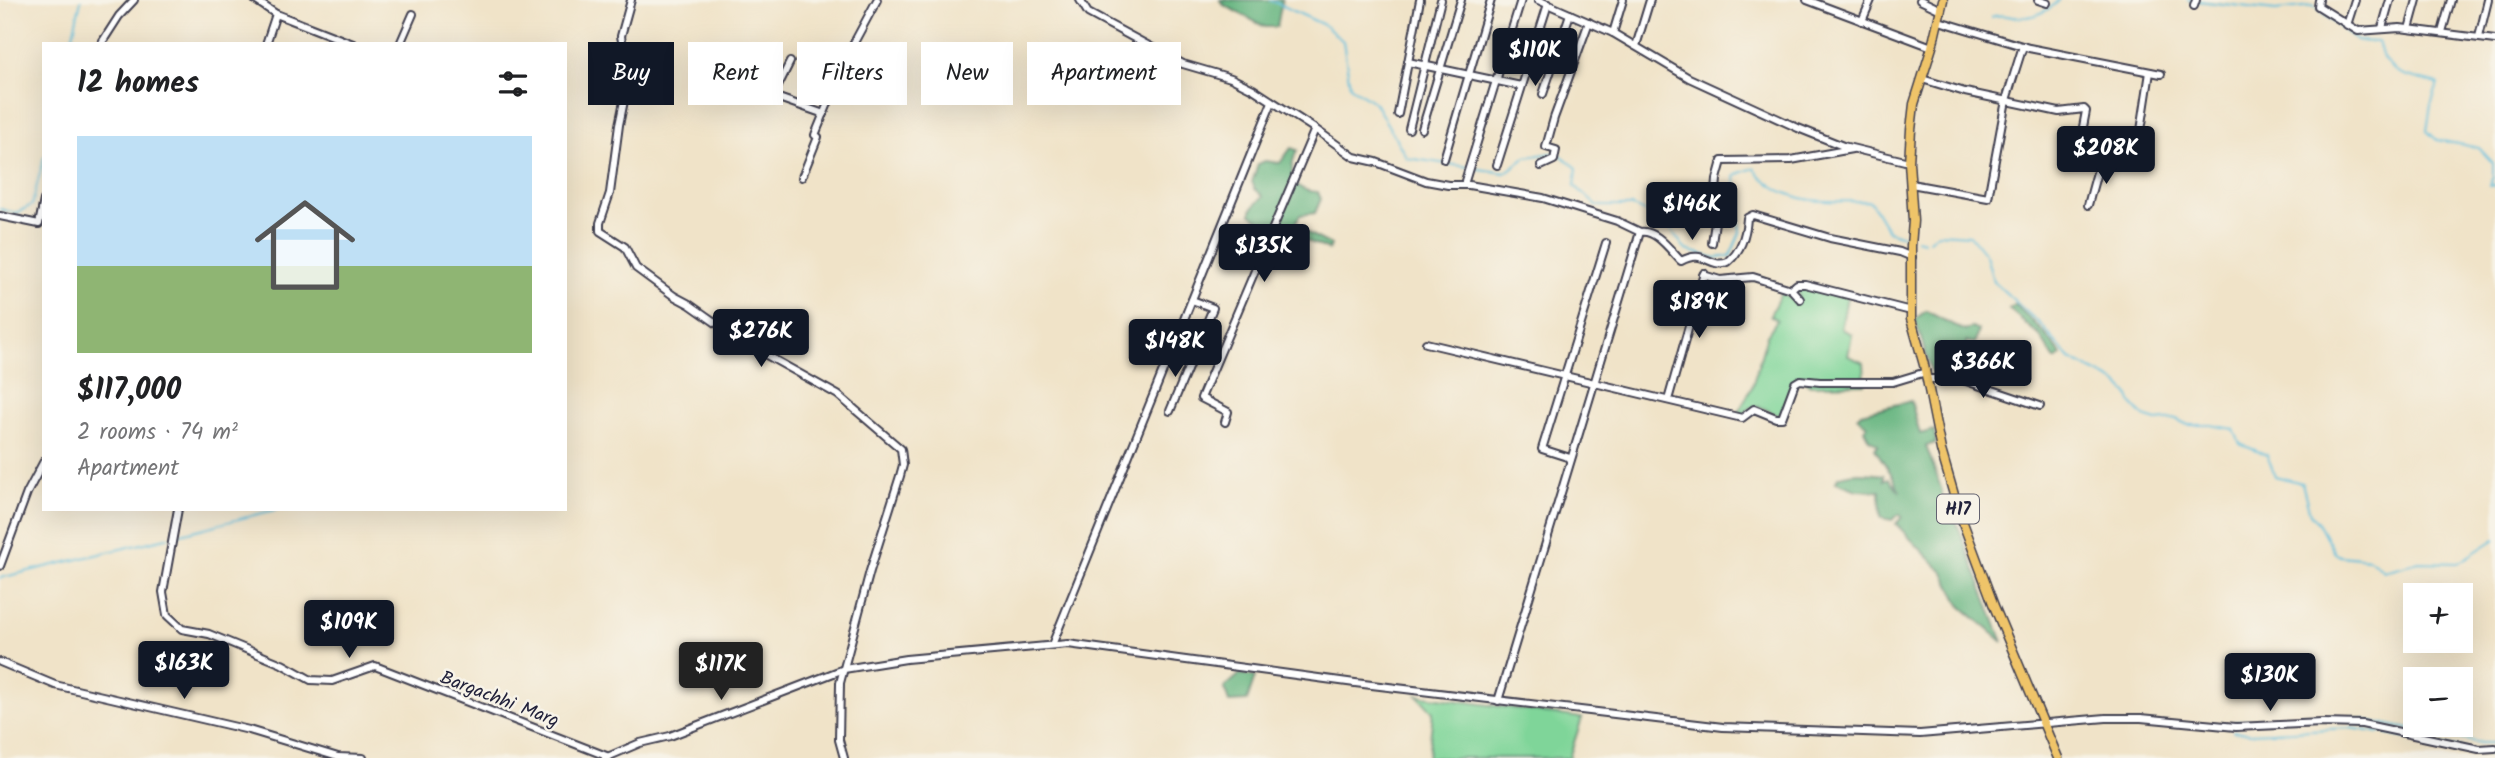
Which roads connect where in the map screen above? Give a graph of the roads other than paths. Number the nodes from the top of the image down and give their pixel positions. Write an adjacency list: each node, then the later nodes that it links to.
1 (134, 0): 40 (street)
2 (255, 0): 27 (street)
3 (631, 0): 105 (street)
4 (877, 0): 62 (street)
5 (1080, 0): 61 (street)
6 (1420, 0): 48 (street)
7 (1441, 0): 49 (street)
8 (1461, 0): 50 (street)
9 (1491, 0): 52 (street)
10 (1521, 0): 56 (street)
11 (1623, 0): 37 (street)
12 (1650, 0): 44 (street)
13 (1809, 0): 30 (street)
14 (1871, 0): 30 (street)
15 (1920, 0): 26 (street)
16 (1943, 0): 26 (main road, H17)
17 (2038, 0): 24 (street)
18 (2355, 0): 33 (street)
19 (2389, 0): 34 (street)
20 (2417, 0): 35 (street)
21 (2451, 0): 36 (street)
22 (2488, 0): 38 (street)
23 (1544, 2): 29 (street); 57 (street)
24 (2047, 3)
25 (2318, 3): 33 (street)
26 (1941, 10): 31 (main road, H17)
27 (276, 14): 41 (street); 42 (street)
28 (413, 14): 43 (street)
29 (1570, 14): 32 (street); 58 (street)
30 (1862, 21): 46 (street)
31 (1939, 21): 45 (street); 46 (main road, H17)
32 (1589, 22): 37 (street); 74 (street)
33 (2347, 25): 34 (street)
34 (2382, 28): 35 (street)
35 (2409, 29): 36 (street)
36 (2442, 32): 38 (street)
37 (1613, 33): 44 (street)
38 (2479, 37): 39 (street)
39 (2495, 40)
40 (102, 42)
41 (267, 42)
42 (348, 42)
43 (401, 42)
44 (1636, 46): 69 (street)
45 (2023, 46): 51 (street); 60 (street)
46 (1932, 47): 55 (main road, H17)
47 (789, 62): 54 (street)
48 (1408, 62): 49 (street); 63 (street)
49 (1425, 64): 50 (street); 66 (street)
50 (1441, 68): 52 (street); 67 (street)
51 (2150, 72): 53 (street); 68 (street)
52 (1469, 74): 56 (street); 70 (street)
53 (2161, 74)
54 (783, 75)
55 (1922, 79): 60 (street); 72 (main road, H17)
56 (1496, 80): 57 (street); 76 (street)
57 (1521, 86): 73 (street)
58 (1543, 94)
59 (783, 100): 62 (street)
60 (2006, 100): 64 (street); 77 (street)
61 (1272, 102): 65 (street); 89 (street)
62 (824, 114): 75 (street)
63 (1398, 114)
64 (2083, 127)
65 (1315, 129): 83 (street); 98 (street)
66 (1409, 129)
67 (1422, 129)
68 (2140, 137)
69 (1854, 149): 72 (street); 79 (street)
70 (1444, 159)
71 (2099, 161): 80 (street)
72 (1909, 162): 77 (main road, H17)
73 (1497, 164)
74 (1541, 166)
75 (802, 177)
76 (1465, 181)
77 (1911, 184): 86 (main road, H17)
78 (1658, 197): 79 (street)
79 (1715, 204): 85 (street)
80 (2088, 205)
81 (42, 210): 82 (street)
82 (0, 216)
83 (1640, 232): 86 (street); 94 (street)
84 (1606, 243): 92 (street)
85 (1712, 243)
86 (1912, 257): 90 (main road, H17)
87 (1791, 289): 88 (street); 90 (street); 95 (street)
88 (1800, 299)
89 (1192, 300): 97 (street); 103 (street)
90 (1911, 310): 93 (main road, H17)
91 (1426, 343): 92 (street)
92 (1564, 375): 94 (street); 99 (street)
93 (1926, 375): 95 (street); 96 (street); 107 (main road, H17)
94 (1593, 382): 95 (street); 99 (street)
95 (1668, 400)
96 (2040, 407)
97 (1170, 411)
98 (1225, 422)
99 (1570, 458): 106 (street)
100 (42, 465): 102 (street)
101 (178, 511): 110 (street, Bargachhi Marg)
102 (0, 566)
103 (1052, 645): 105 (street); 106 (street)
104 (0, 662): 109 (street)
105 (844, 669): 110 (street); 111 (street)
106 (1498, 701): 107 (street)
107 (2043, 722): 108 (street); 112 (main road, H17)
108 (2495, 748)
109 (363, 758)
110 (608, 758)
111 (844, 758)
112 (2058, 758)

